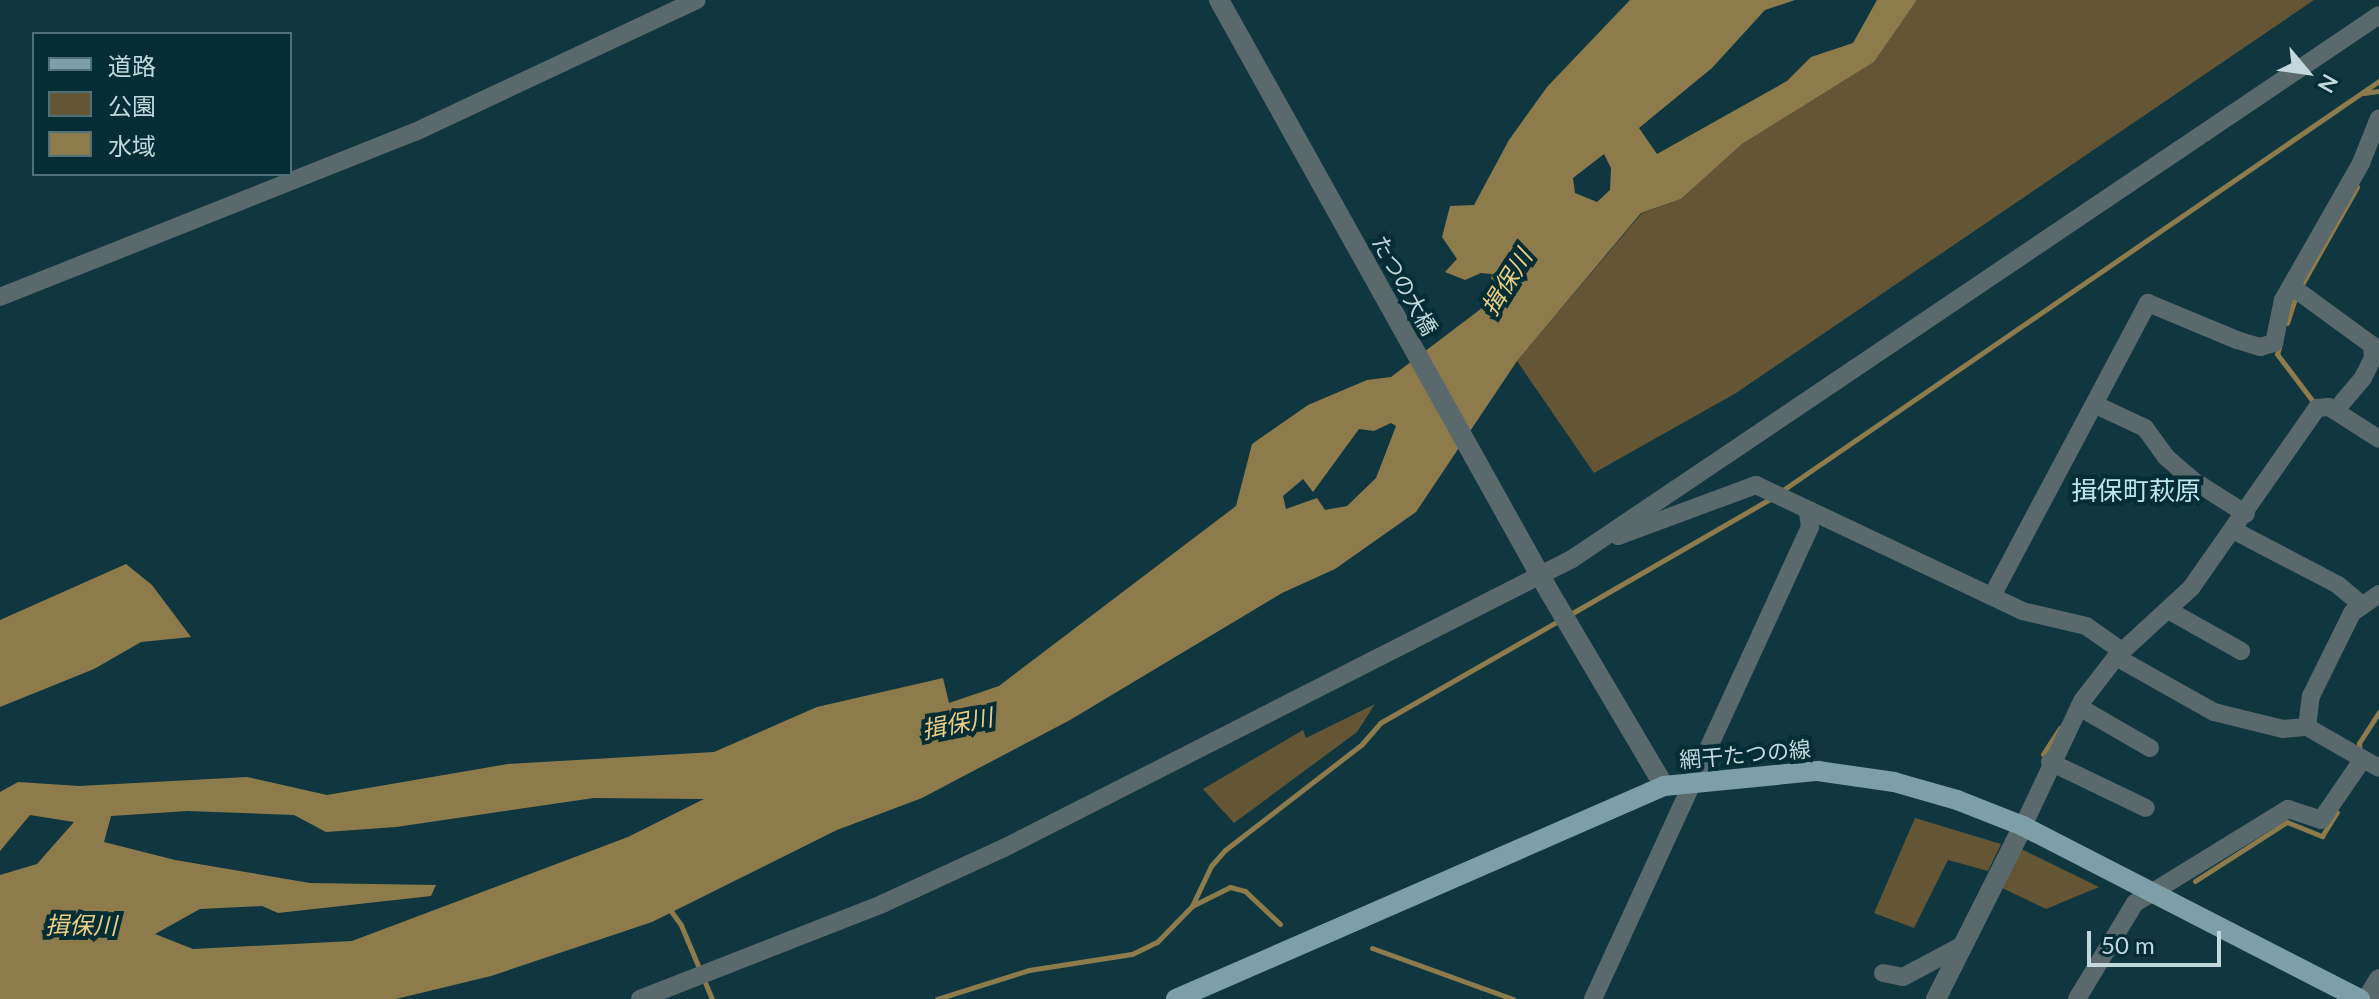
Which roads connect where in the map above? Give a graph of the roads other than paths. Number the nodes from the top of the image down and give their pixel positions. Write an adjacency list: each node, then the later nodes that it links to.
1 (697, 0): 6 (street)
2 (1219, 0): 27 (street, たつの大橋, bridge)
3 (2379, 15): 14 (street)
4 (2379, 118): 5 (street)
5 (2291, 286): 7 (street); 8 (street)
6 (0, 297)
7 (2376, 360): 9 (street)
8 (2096, 405): 12 (street); 16 (street)
9 (2335, 411): 10 (street); 12 (street)
10 (2379, 439)
11 (1808, 512): 14 (street); 16 (street); 26 (street)
12 (2246, 514): 13 (street)
13 (2233, 530): 17 (street); 18 (street)
14 (1601, 543): 34 (street)
15 (2379, 594): 17 (street)
16 (1992, 596): 20 (street)
17 (2362, 605): 22 (street)
18 (2168, 610): 19 (street); 20 (street)
19 (2241, 651)
20 (2119, 654): 21 (street); 22 (street)
21 (2079, 707): 23 (street); 24 (street)
22 (2307, 727): 25 (street)
23 (2150, 748)
24 (2050, 762): 28 (street); 29 (street)
25 (2371, 763): 30 (street)
26 (1695, 783): 27 (main road, 網干たつの線); 29 (main road, 網干たつの線); 36 (street)
27 (1664, 786): 35 (main road, 網干たつの線)
28 (2146, 808)
29 (2023, 826): 30 (main road, 網干たつの線); 31 (street)
30 (2153, 893): 38 (street); 39 (main road, 網干たつの線)
31 (1963, 945): 32 (street); 37 (street)
32 (1883, 973)
33 (2379, 979): 40 (street)
34 (640, 999)
35 (1176, 999)
36 (1593, 999)
37 (1936, 999)
38 (2077, 999)
39 (2360, 999)
40 (2367, 999)

